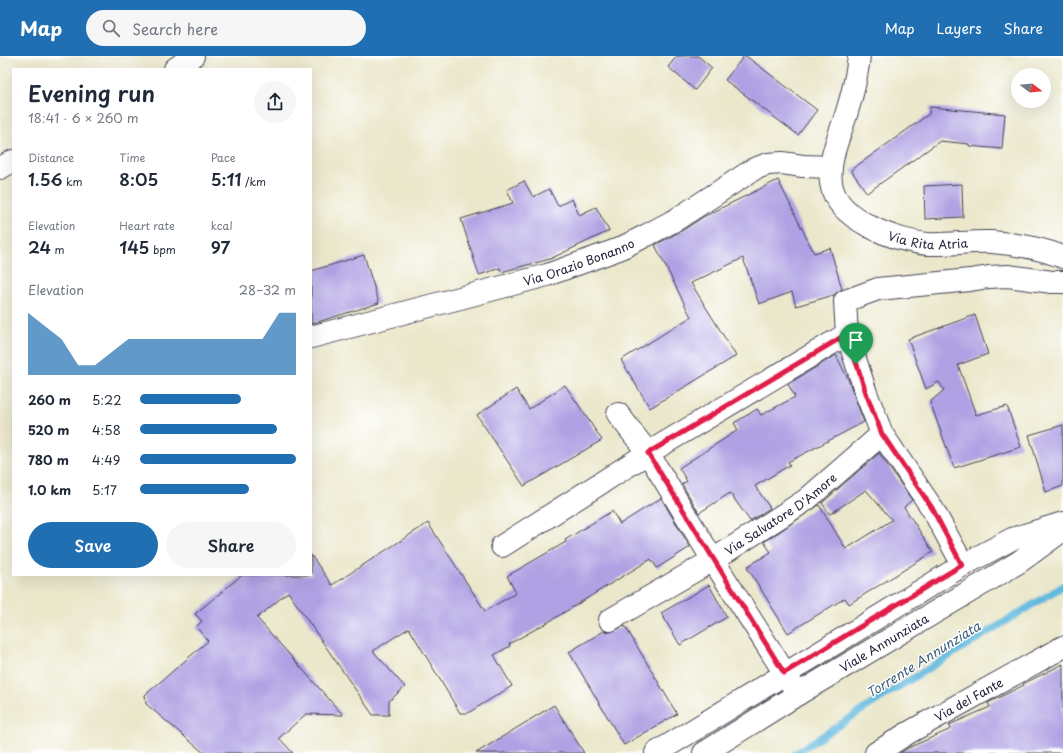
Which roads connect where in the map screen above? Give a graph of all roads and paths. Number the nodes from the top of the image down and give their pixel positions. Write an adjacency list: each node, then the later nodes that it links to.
1 (194, 56): 3 (street)
2 (859, 56): 6 (street, Via Rita Atria)
3 (176, 68)
4 (12, 162): 5 (street)
5 (0, 168)
6 (831, 168): 7 (street, Via Rita Atria); 10 (street, Via Orazio Bonanno)
7 (1063, 258)
8 (1063, 282): 9 (street)
9 (847, 334): 12 (street); 13 (street)
10 (312, 337)
11 (618, 414): 13 (street)
12 (882, 434): 17 (street, Via Salvatore D'Amore); 18 (street)
13 (648, 453): 16 (street); 17 (street)
14 (1063, 523): 18 (street)
15 (1063, 530): 22 (street, Viale Annunziata)
16 (502, 546)
17 (713, 560): 19 (street, Via Salvatore D'Amore); 21 (street)
18 (962, 565): 21 (street)
19 (610, 620)
20 (1063, 647): 25 (street, Via del Fante)
21 (784, 673): 22 (street); 23 (street)
22 (798, 694): 24 (street, Viale Annunziata)
23 (656, 753)
24 (704, 753)
25 (876, 753)

